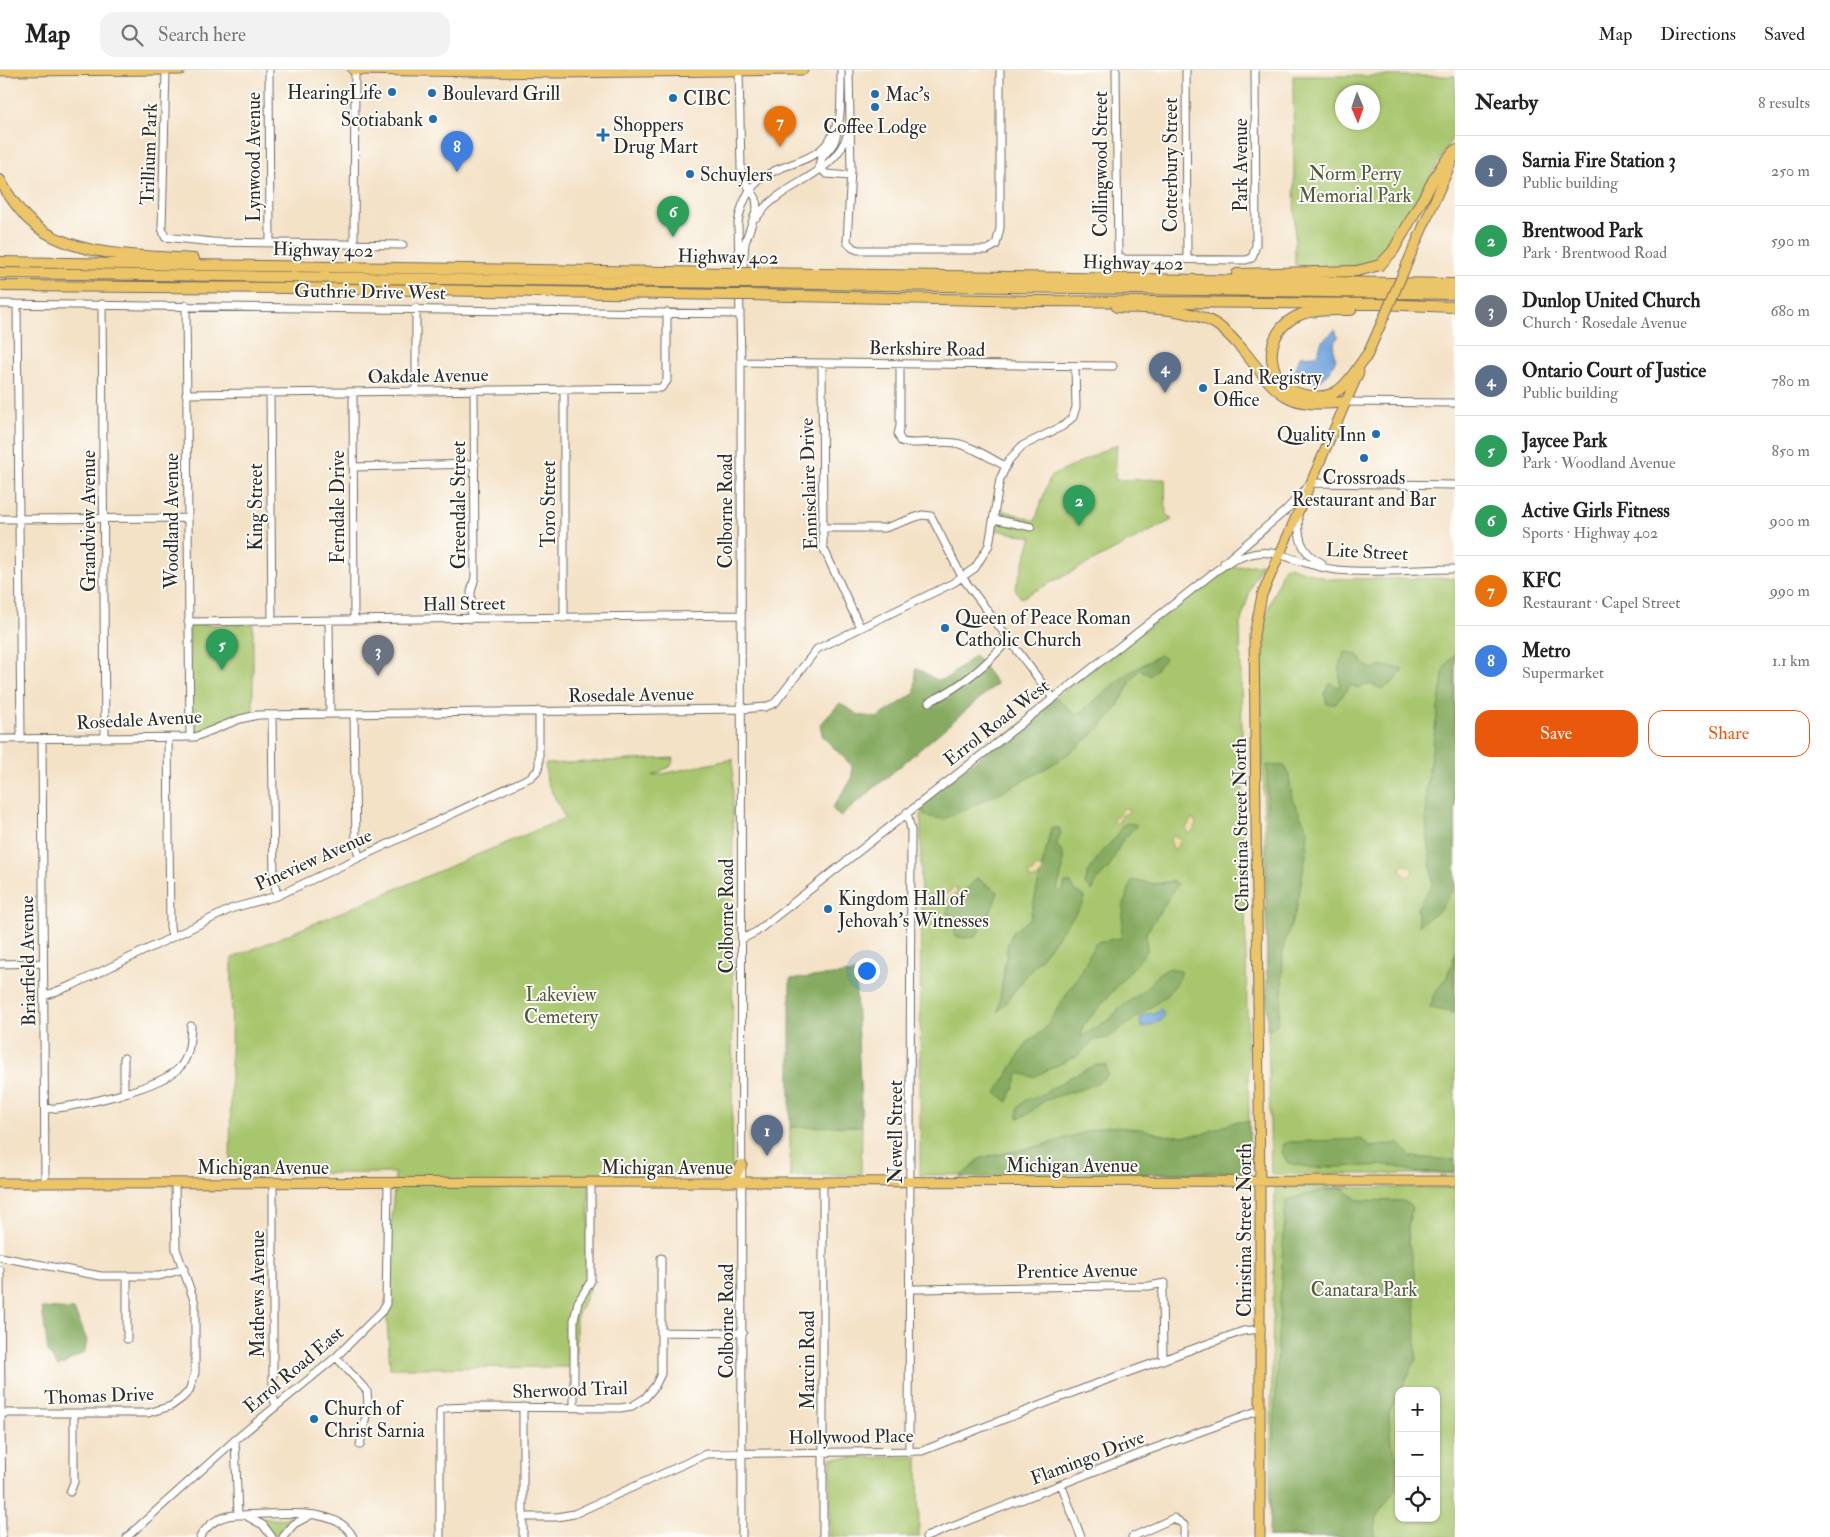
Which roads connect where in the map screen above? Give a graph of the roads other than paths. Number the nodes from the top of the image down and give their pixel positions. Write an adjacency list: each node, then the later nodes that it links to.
1 (75, 70): 2 (main road); 13 (main road)
2 (166, 70): 3 (main road); 29 (street, Trillium Park)
3 (181, 70)
4 (269, 70): 29 (street, Lynwood Avenue)
5 (354, 70): 14 (main road); 30 (street)
6 (803, 70): 16 (main road)
7 (841, 70): 18 (street)
8 (850, 70): 19 (street)
9 (1000, 70): 24 (street)
10 (1116, 70): 32 (street, Collingwood Street)
11 (1186, 70): 32 (street, Cotterbury Street)
12 (1255, 70): 32 (street, Park Avenue)
13 (0, 71)
14 (414, 71): 17 (main road)
15 (644, 71): 16 (main road); 17 (main road)
16 (739, 71): 22 (street, Colborne Road)
17 (557, 72)
18 (838, 120): 23 (street); 26 (street)
19 (850, 125): 23 (street); 24 (street)
20 (1455, 150): 36 (highway)
21 (1455, 154): 55 (main road, Christina Street North, bridge)
22 (741, 169): 26 (street, Colborne Road); 27 (street)
23 (820, 170): 24 (street); 28 (street)
24 (850, 176)
25 (0, 180): 34 (highway)
26 (750, 189): 27 (street, Colborne Road); 28 (street, Colborne Road)
27 (743, 202): 42 (street, Colborne Road)
28 (754, 222): 42 (street, Colborne Road)
29 (270, 243): 30 (street)
30 (354, 245): 31 (street)
31 (403, 245)
32 (1187, 259)
33 (0, 262): 34 (highway, Highway 402)
34 (373, 268): 42 (highway, Highway 402)
35 (0, 273): 42 (highway)
36 (1004, 277): 39 (highway, Highway 402); 42 (highway, Highway 402)
37 (0, 279): 42 (highway, Highway 402)
38 (1455, 279): 39 (highway)
39 (1357, 282): 40 (highway, Highway 402)
40 (1455, 284)
41 (0, 286): 42 (highway)
42 (740, 286): 43 (highway); 44 (highway, Highway 402); 45 (highway); 54 (street, Colborne Road)
43 (1455, 294)
44 (1455, 300)
45 (1036, 301): 50 (highway); 67 (highway)
46 (0, 304): 47 (street, Guthrie Drive West)
47 (17, 304): 48 (street, Guthrie Drive West); 75 (street)
48 (102, 304): 49 (street, Guthrie Drive West); 76 (street, Grandview Avenue)
49 (186, 305): 52 (street, Guthrie Drive West); 66 (street, Woodland Avenue)
50 (1409, 306): 51 (highway); 55 (highway)
51 (1455, 307)
52 (416, 308): 53 (street, Guthrie Drive West); 64 (street)
53 (667, 312): 54 (street, Guthrie Drive West); 61 (street, Oakdale Avenue)
54 (740, 314): 56 (street, Colborne Road)
55 (1368, 353): 67 (main road, Christina Street North)
56 (741, 362): 57 (street, Berkshire Road); 87 (street, Colborne Road)
57 (822, 363): 58 (street, Berkshire Road); 81 (street, Ennisclaire Drive)
58 (900, 364): 59 (street, Berkshire Road); 70 (street)
59 (1075, 366): 60 (street, Berkshire Road); 70 (street, Rosedale Avenue)
60 (1113, 366)
61 (564, 389): 62 (street, Oakdale Avenue); 88 (street, Toro Street)
62 (474, 391): 64 (street, Oakdale Avenue); 69 (street, Greendale Street)
63 (353, 392): 64 (street, Oakdale Avenue); 65 (street, Oakdale Avenue); 71 (street, Ferndale Drive)
64 (416, 392)
65 (270, 393): 66 (street, Oakdale Avenue); 93 (street, King Street)
66 (186, 394): 77 (street, Woodland Avenue)
67 (1344, 402): 68 (street); 72 (main road, Christina Street North)
68 (1455, 403)
69 (475, 464): 71 (street); 89 (street, Greendale Street)
70 (1005, 466): 79 (street, Rosedale Avenue)
71 (353, 467): 90 (street, Ferndale Drive)
72 (1311, 483): 73 (street); 74 (main road, Christina Street North); 84 (street)
73 (1455, 485)
74 (1298, 512): 82 (main road, Christina Street North); 85 (street)
75 (19, 518): 76 (street); 78 (street); 107 (street)
76 (104, 518): 77 (street); 104 (street, Grandview Avenue)
77 (187, 518): 92 (street, Woodland Avenue)
78 (0, 519)
79 (994, 519): 80 (street); 86 (street, Rosedale Avenue)
80 (1031, 527)
81 (822, 528): 86 (street); 94 (street, Ennisclaire Drive)
82 (1280, 554): 84 (street, Errol Road West); 85 (street, Lite Street); 122 (main road, Christina Street North)
83 (1455, 569): 85 (street, Lite Street)
84 (1217, 570): 96 (street, Errol Road West)
85 (1346, 570)
86 (962, 577): 94 (street, Rosedale Avenue); 95 (street)
87 (741, 615): 88 (street, Hall Street); 98 (street, Colborne Road)
88 (564, 618): 89 (street, Hall Street)
89 (471, 619): 90 (street, Hall Street)
90 (354, 620): 91 (street, Hall Street)
91 (329, 621): 93 (street, Hall Street); 100 (street)
92 (188, 622): 93 (street, Hall Street); 103 (street, Woodland Avenue)
93 (272, 622)
94 (860, 627): 98 (street, Rosedale Avenue)
95 (1009, 639): 96 (street); 97 (street)
96 (1053, 698): 109 (street, Errol Road West)
97 (929, 702)
98 (742, 709): 99 (street, Rosedale Avenue); 113 (street, Colborne Road)
99 (538, 711): 101 (street, Rosedale Avenue); 110 (street, Pineview Avenue)
100 (330, 714): 101 (street, Rosedale Avenue); 102 (street, Rosedale Avenue)
101 (354, 714): 110 (street)
102 (272, 715): 103 (street, Rosedale Avenue); 111 (street)
103 (190, 737): 105 (street, Rosedale Avenue)
104 (105, 738): 105 (street, Rosedale Avenue); 108 (street, Rosedale Avenue)
105 (168, 738): 112 (street)
106 (0, 739): 107 (street, Rosedale Avenue)
107 (21, 739): 108 (street, Rosedale Avenue)
108 (42, 739): 114 (street, Briarfield Avenue)
109 (907, 812): 113 (street, Errol Road West); 127 (street, Newell Street)
110 (360, 857): 111 (street, Pineview Avenue)
111 (278, 896): 112 (street, Pineview Avenue)
112 (172, 937): 116 (street, Pineview Avenue)
113 (742, 939): 121 (street, Colborne Road)
114 (43, 963): 115 (street); 116 (street, Briarfield Avenue)
115 (0, 964)
116 (44, 996): 120 (street, Briarfield Avenue)
117 (191, 1026): 119 (street)
118 (124, 1058): 119 (street)
119 (124, 1092): 120 (street)
120 (45, 1109): 129 (street, Briarfield Avenue)
121 (742, 1164): 125 (main road); 132 (street, Colborne Road)
122 (1260, 1181): 123 (main road, Michigan Avenue); 127 (main road, Michigan Avenue); 140 (main road, Christina Street North)
123 (1455, 1181)
124 (273, 1182): 130 (main road, Michigan Avenue); 133 (main road, Michigan Avenue); 146 (street, Mathews Avenue)
125 (723, 1182): 131 (main road, Michigan Avenue); 132 (main road, Michigan Avenue)
126 (823, 1182): 127 (main road, Michigan Avenue); 132 (main road, Michigan Avenue); 154 (street, Marcin Road)
127 (911, 1182): 139 (street, Newell Street)
128 (0, 1183): 129 (main road, Michigan Avenue)
129 (45, 1183): 130 (main road, Michigan Avenue)
130 (175, 1183): 136 (street, Thomas Drive)
131 (592, 1183): 133 (main road, Michigan Avenue); 148 (street)
132 (742, 1183): 142 (street, Colborne Road)
133 (388, 1184): 144 (street, Errol Road East)
134 (0, 1257): 138 (street)
135 (661, 1258): 141 (street, Sherwood Trail)
136 (184, 1269): 138 (street); 151 (street, Thomas Drive)
137 (0, 1270): 150 (street)
138 (127, 1276): 143 (street)
139 (910, 1289): 145 (street, Prentice Avenue); 155 (street, Newell Street)
140 (1261, 1329): 145 (street, Hollywood Place); 149 (main road, Christina Street North)
141 (662, 1332): 142 (street); 148 (street, Sherwood Trail)
142 (743, 1333): 156 (street, Colborne Road)
143 (127, 1340)
144 (336, 1357): 146 (street, Errol Road East); 153 (street)
145 (1164, 1360): 155 (street, Hollywood Place)
146 (276, 1405): 152 (street, Errol Road East)
147 (523, 1407): 148 (street, Sherwood Trail); 161 (street); 168 (street, Sherwood Trail)
148 (574, 1407)
149 (1260, 1410): 157 (street, Flamingo Drive); 176 (main road, Christina Street North)
150 (1, 1413): 151 (street, Thomas Drive); 162 (street)
151 (74, 1414): 158 (street)
152 (235, 1440): 159 (street); 163 (street, Errol Road East)
153 (360, 1445)
154 (823, 1452): 155 (street, Hollywood Place); 156 (street, Hollywood Place); 171 (street, Marcin Road)
155 (909, 1452)
156 (742, 1453): 161 (street, Hollywood Place); 170 (street, Colborne Road)
157 (1061, 1484): 172 (street, Flamingo Drive); 173 (street)
158 (70, 1492)
159 (238, 1515): 160 (street); 164 (street); 165 (street)
160 (314, 1515): 166 (street); 167 (street)
161 (523, 1517): 169 (street)
162 (2, 1537)
163 (128, 1537)
164 (200, 1537)
165 (272, 1537)
166 (283, 1537)
167 (353, 1537)
168 (440, 1537)
169 (523, 1537)
170 (742, 1537)
171 (823, 1537)
172 (926, 1537)
173 (1081, 1537)
174 (1132, 1537): 175 (street)
175 (1184, 1537)
176 (1260, 1537)

